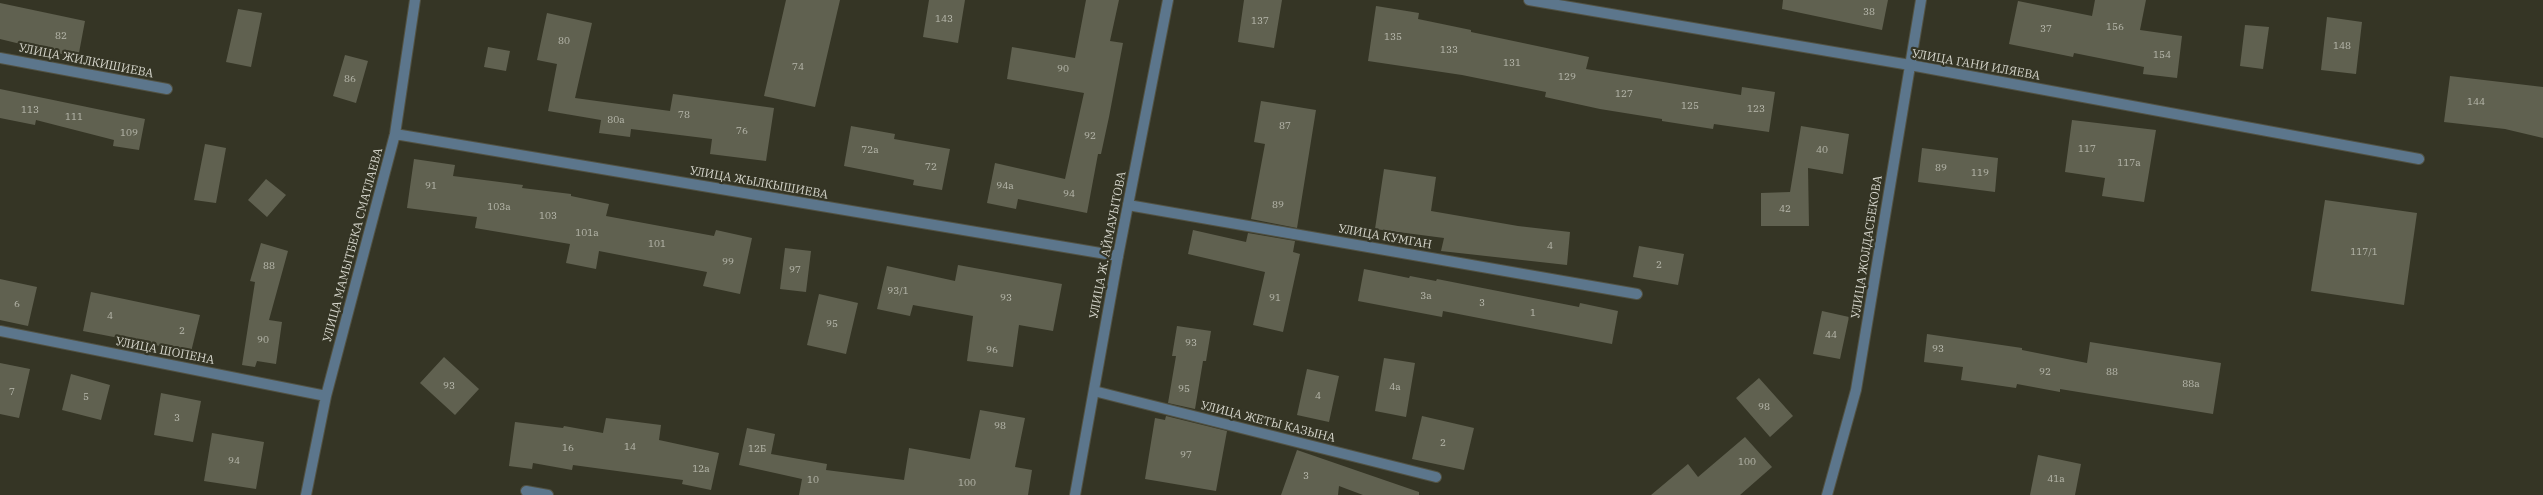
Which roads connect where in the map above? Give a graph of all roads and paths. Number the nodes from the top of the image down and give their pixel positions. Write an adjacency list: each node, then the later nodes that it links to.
1 (415, 0): 8 (street, УЛИЦА МАМЫТБЕКА СМАТЛАЕВА)
2 (1168, 0): 10 (street, УЛИЦА Ж. АЙМАУЫТОВА)
3 (1528, 0): 6 (street, УЛИЦА ГАНИ ИЛЯЕВА)
4 (1922, 0): 6 (street, УЛИЦА ЖОЛДАСБЕКОВА)
5 (0, 58): 7 (street, УЛИЦА ЖИЛКИШИЕВА)
6 (1910, 65): 9 (street, УЛИЦА ГАНИ ИЛЯЕВА); 21 (street, УЛИЦА ЖОЛДАСБЕКОВА)
7 (167, 89)
8 (395, 134): 11 (street, УЛИЦА ЖЫЛКЫШИЕВА); 15 (street, УЛИЦА МАМЫТБЕКА СМАТЛАЕВА)
9 (2419, 159)
10 (1128, 205): 11 (street, УЛИЦА Ж. АЙМАУЫТОВА); 12 (street, УЛИЦА КУМГАН)
11 (1118, 256): 14 (street, УЛИЦА Ж. АЙМАУЫТОВА)
12 (1637, 294)
13 (0, 331): 15 (street, УЛИЦА ШОПЕНА)
14 (1094, 391): 16 (street, УЛИЦА ЖЕТЫ КАЗЫНА); 20 (street, УЛИЦА Ж. АЙМАУЫТОВА)
15 (326, 396): 18 (street, УЛИЦА МАМЫТБЕКА СМАТЛАЕВА)
16 (1436, 477)
17 (526, 491): 19 (street)
18 (306, 495)
19 (548, 495)
20 (1075, 495)
21 (1827, 495)

